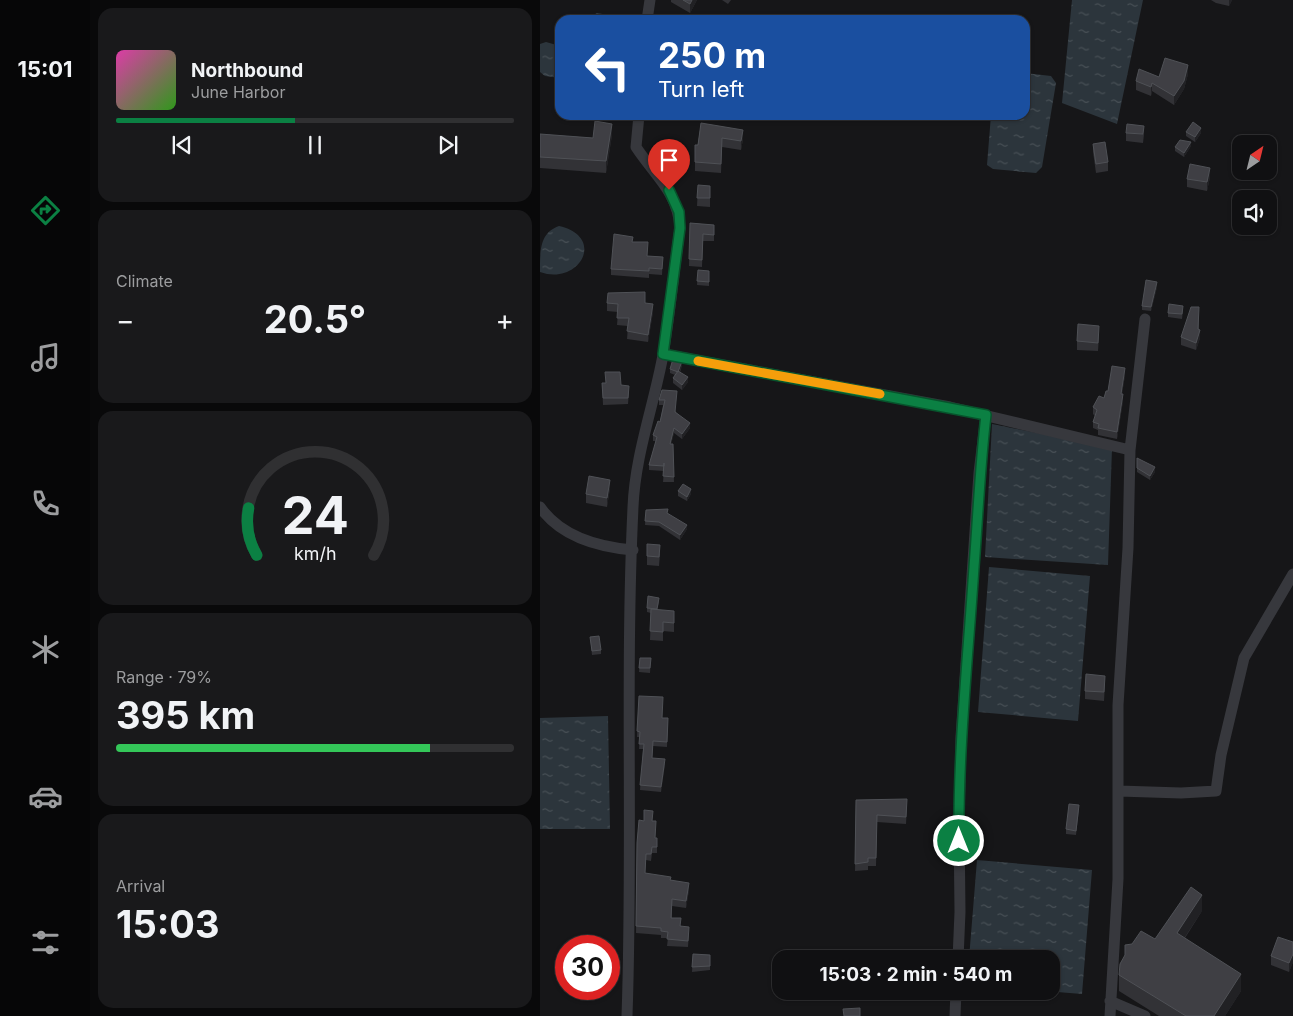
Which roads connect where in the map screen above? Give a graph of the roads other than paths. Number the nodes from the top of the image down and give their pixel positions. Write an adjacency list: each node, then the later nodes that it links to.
1 (650, 0): 2 (street)
2 (647, 15)
3 (639, 120): 5 (street)
4 (1145, 319): 7 (street)
5 (663, 354): 6 (street); 9 (street)
6 (986, 415): 7 (street); 12 (street)
7 (1130, 450): 11 (street)
8 (540, 507): 9 (street)
9 (633, 550): 15 (street)
10 (1293, 574): 11 (street)
11 (1119, 791): 14 (street)
12 (958, 950)
13 (956, 1000): 16 (street)
14 (1110, 1001): 17 (street); 18 (street)
15 (627, 1016)
16 (955, 1016)
17 (1110, 1016)
18 (1145, 1016)

